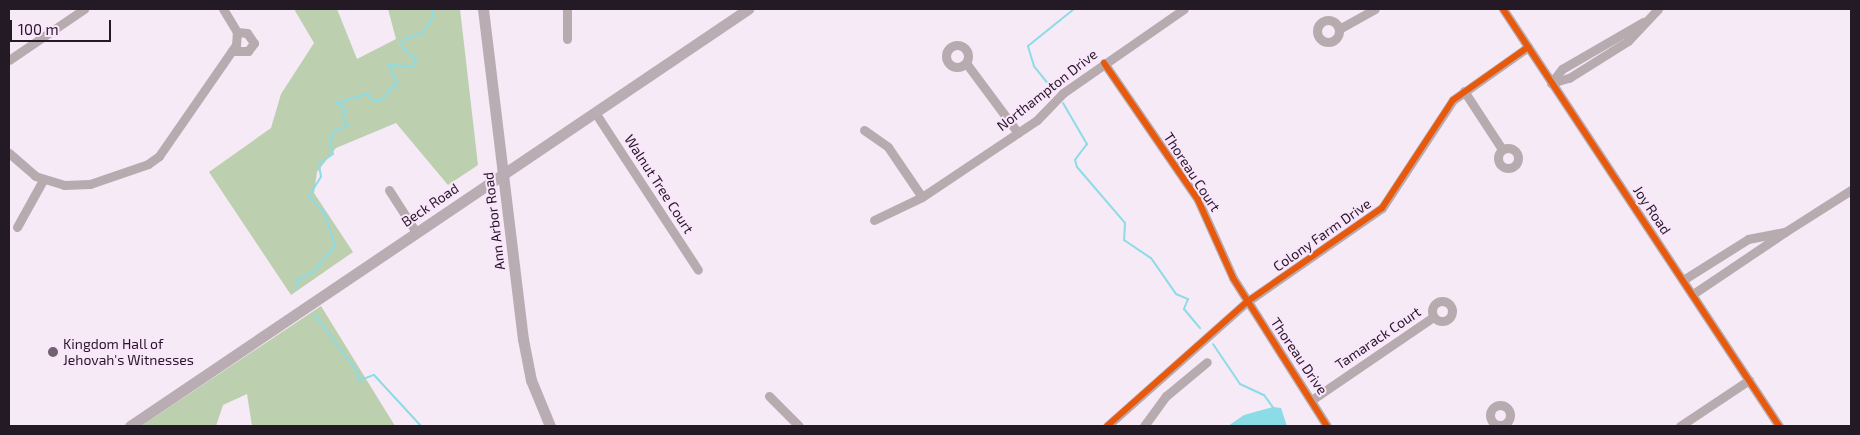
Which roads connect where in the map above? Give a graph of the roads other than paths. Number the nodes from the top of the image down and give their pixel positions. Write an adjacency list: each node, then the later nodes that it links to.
1 (84, 9): 15 (street)
2 (223, 9): 11 (street)
3 (484, 9): 25 (main road, Ann Arbor Road)
4 (567, 9): 12 (street)
5 (748, 9): 20 (main road, Beck Road)
6 (1184, 9): 17 (street, Northampton Drive)
7 (1375, 9): 10 (street)
8 (1503, 9): 13 (street, Joy Road)
9 (1658, 9): 18 (street)
10 (1339, 29)
11 (238, 32): 14 (street); 14 (street)
12 (567, 39)
13 (1528, 48): 18 (street, Joy Road); 19 (street, Colony Farm Drive)
14 (232, 51): 26 (street)
15 (9, 60)
16 (966, 63): 22 (street)
17 (1104, 63): 22 (street, Northampton Drive); 37 (street, Thoreau Court)
18 (1552, 83): 35 (street, Joy Road)
19 (1464, 91): 23 (street); 37 (street, Colony Farm Drive)
20 (596, 114): 25 (main road, Beck Road); 34 (street, Walnut Tree Court)
21 (864, 130): 29 (street)
22 (1018, 133): 29 (street, Northampton Drive)
23 (1502, 149)
24 (9, 153): 26 (street)
25 (503, 173): 32 (main road, Beck Road); 46 (main road, Ann Arbor Road)
26 (43, 180): 31 (street)
27 (389, 190): 32 (street)
28 (1851, 190): 33 (street)
29 (922, 197): 30 (street, Northampton Drive)
30 (874, 220)
31 (16, 227)
32 (416, 232): 45 (main road, Beck Road)
33 (1785, 232): 35 (street); 36 (street)
34 (698, 270)
35 (1683, 280): 36 (street, Joy Road)
36 (1693, 294): 40 (street, Joy Road)
37 (1248, 301): 42 (street, Thoreau Drive); 44 (street, Colony Farm Drive)
38 (1433, 317): 42 (street, Tamarack Court)
39 (1207, 362): 49 (street)
40 (1749, 380): 43 (street); 53 (street, Joy Road)
41 (769, 396): 47 (street)
42 (1313, 399): 50 (street, Thoreau Drive)
43 (1692, 418): 51 (street); 52 (street)
44 (1119, 423): 48 (street, Colony Farm Drive)
45 (130, 426)
46 (550, 426)
47 (799, 426)
48 (1107, 426)
49 (1144, 426)
50 (1327, 426)
51 (1680, 426)
52 (1698, 426)
53 (1779, 426)

